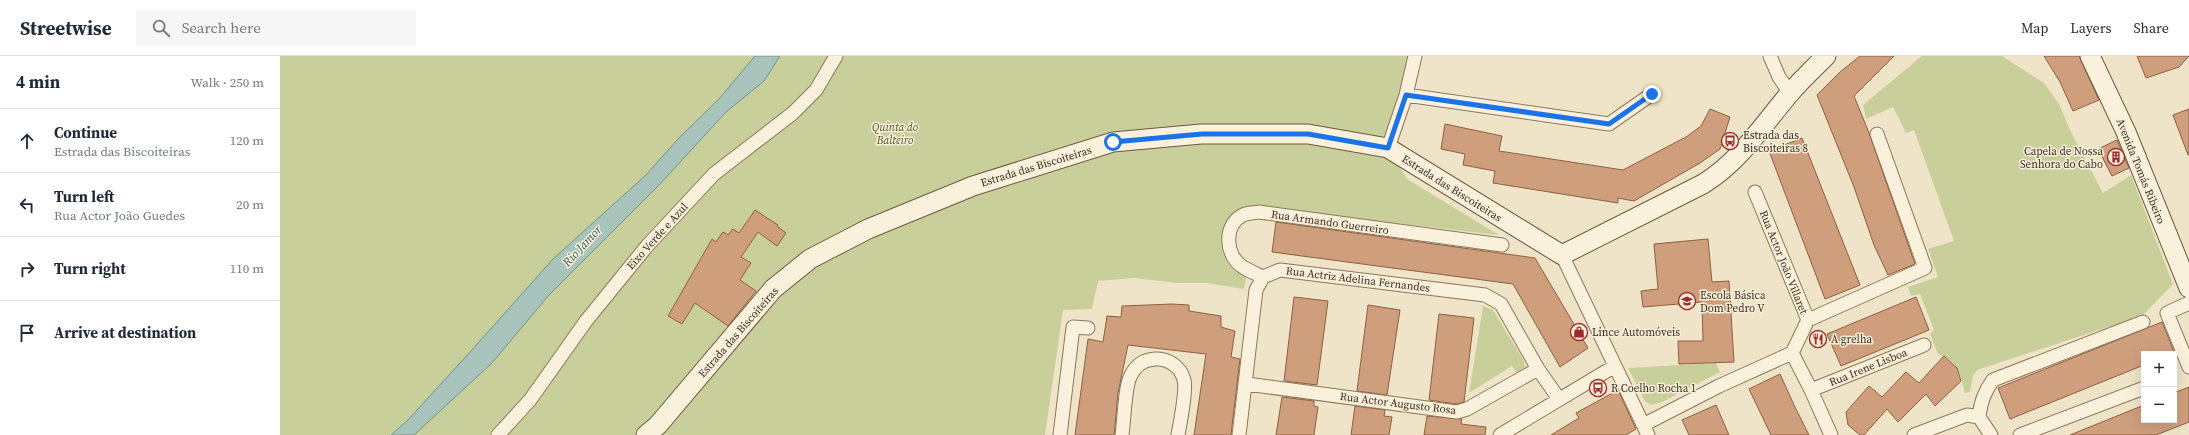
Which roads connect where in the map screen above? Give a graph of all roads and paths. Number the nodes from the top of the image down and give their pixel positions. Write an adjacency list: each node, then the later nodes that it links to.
1 (836, 56): 31 (street, Eixo Verde e Azul)
2 (1414, 56): 8 (street)
3 (1770, 56): 6 (street)
4 (1826, 56): 6 (street)
5 (2090, 56): 15 (street, Avenida Tomás Ribeiro)
6 (1790, 93): 13 (street)
7 (1652, 94): 8 (street)
8 (1406, 95): 10 (street)
9 (1878, 134): 17 (street)
10 (1388, 148): 13 (street, Estrada das Biscoiteiras); 32 (street, Estrada das Biscoiteiras)
11 (1755, 192): 17 (street, Rua Actor João Villaret)
12 (1502, 245): 14 (street, Rua Armando Guerreiro)
13 (1562, 255): 22 (street)
14 (1263, 277): 24 (street, Rua Actriz Adelina Fernandes); 25 (street)
15 (2189, 288)
16 (2189, 303): 23 (street)
17 (1808, 320): 21 (street, Rua Actor João Villaret)
18 (2143, 322): 29 (street)
19 (1088, 328): 33 (street)
20 (1924, 345): 27 (street, Rua Irene Lisboa)
21 (1792, 353): 27 (street); 30 (street)
22 (1615, 366): 28 (street); 30 (street)
23 (2189, 367)
24 (1538, 369): 25 (street, Rua Actor Augusto Rosa); 28 (street, Rua Actriz Adelina Fernandes)
25 (1246, 384): 36 (street)
26 (2141, 389): 41 (street)
27 (1812, 390): 38 (street)
28 (1559, 399): 37 (street)
29 (1980, 417): 39 (street); 40 (street)
30 (1646, 430)
31 (498, 435)
32 (646, 435)
33 (1060, 435)
34 (1122, 435): 35 (street)
35 (1178, 435)
36 (1240, 435)
37 (1500, 435)
38 (1831, 435)
39 (1914, 435)
40 (1991, 435)
41 (2020, 435)

